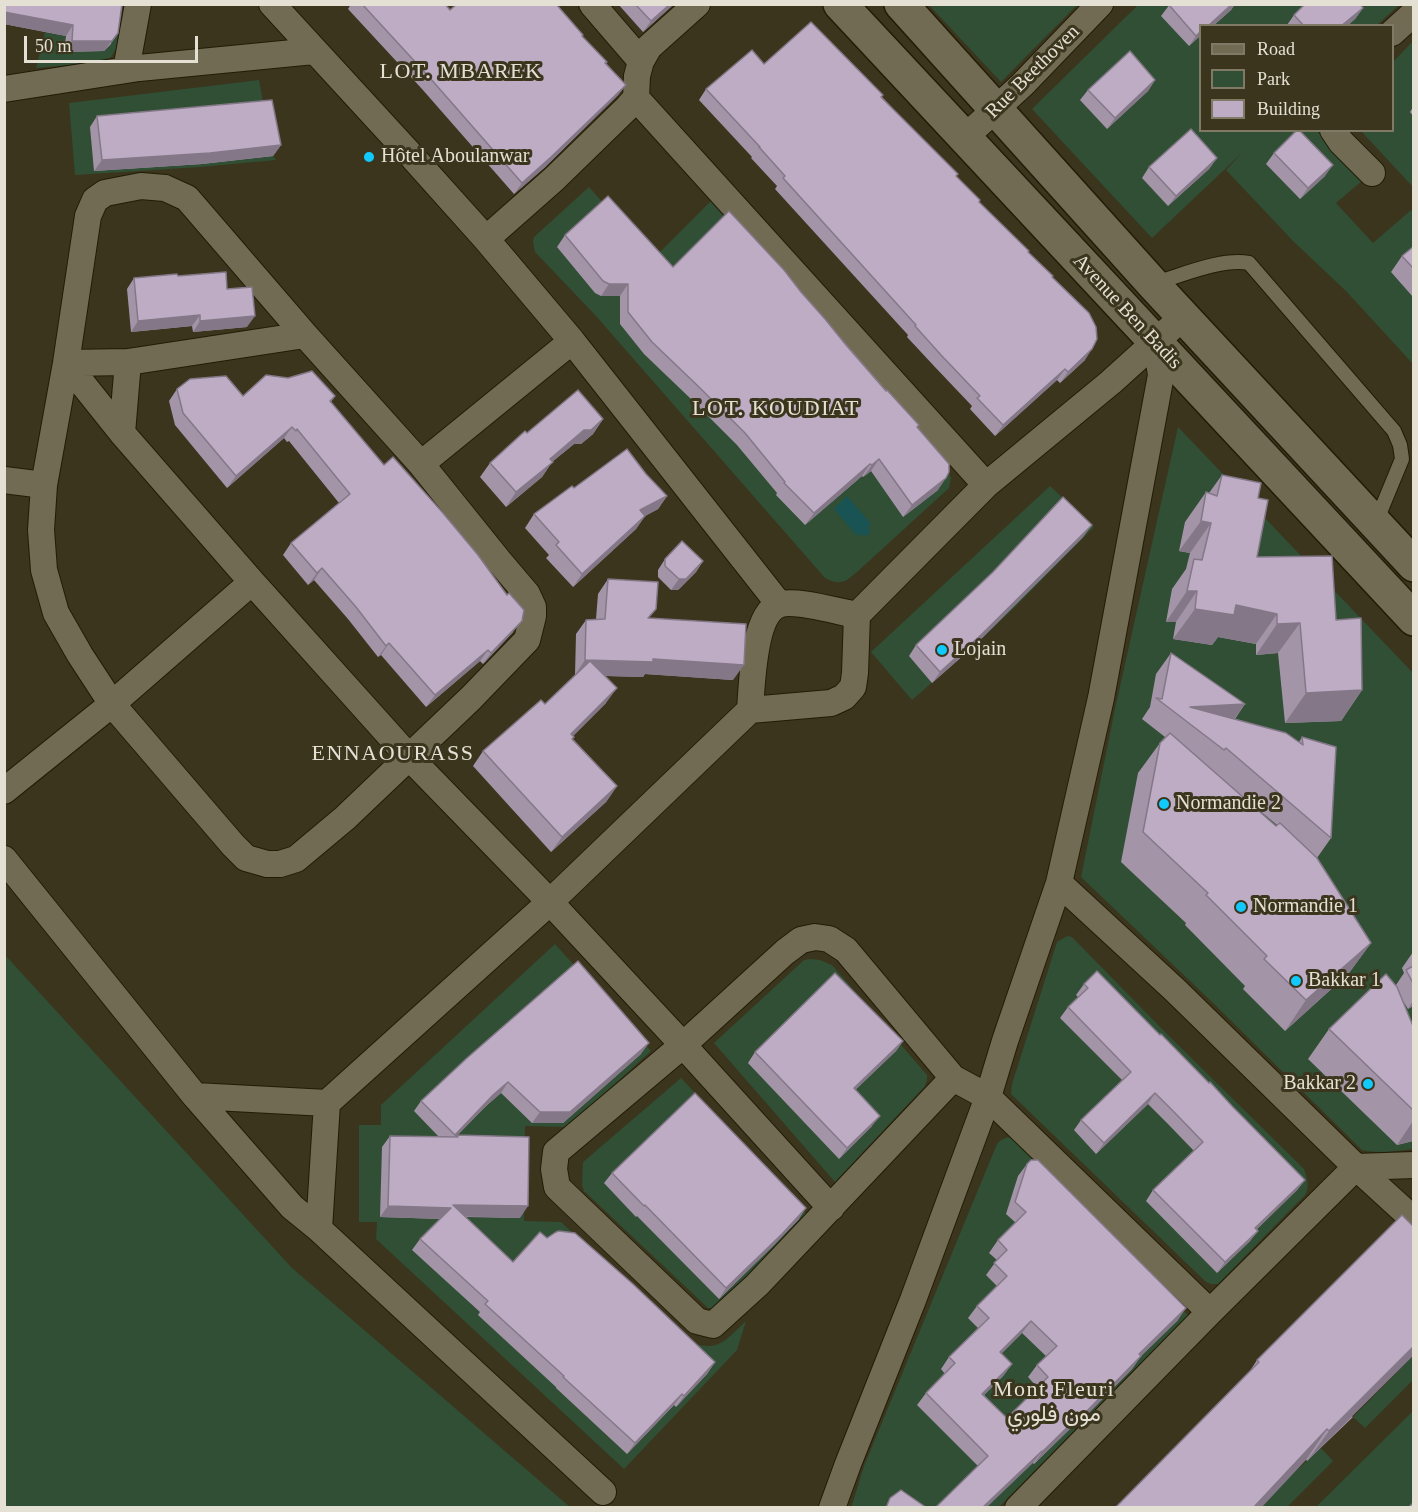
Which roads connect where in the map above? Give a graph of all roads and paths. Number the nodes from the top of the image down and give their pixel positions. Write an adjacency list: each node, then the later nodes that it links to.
1 (138, 4): 12 (street)
2 (272, 4): 10 (street)
3 (592, 4): 11 (street)
4 (697, 4): 11 (street)
5 (840, 4): 17 (main road, Avenue Ben Badis)
6 (901, 4): 15 (main road, Avenue Ben Badis)
7 (1100, 4): 15 (street, Rue Beethoven)
8 (1413, 13): 9 (street)
9 (1394, 31)
10 (314, 51): 12 (street); 19 (street)
11 (641, 61): 14 (street)
12 (126, 70): 13 (street)
13 (4, 88)
14 (636, 98): 19 (street); 31 (street)
15 (997, 109): 17 (street, Rue Beethoven); 20 (main road, Avenue Ben Badis)
16 (1334, 132): 18 (street)
17 (964, 138): 24 (main road, Avenue Ben Badis)
18 (1372, 173)
19 (486, 239): 23 (street)
20 (1153, 284): 21 (main road, Avenue Ben Badis); 32 (lane)
21 (1184, 316): 24 (street); 32 (main road, Avenue Ben Badis)
22 (305, 335): 25 (street); 26 (street); 28 (street)
23 (572, 341): 28 (street); 35 (street)
24 (1155, 343): 31 (street); 37 (main road, Avenue Ben Badis); 43 (street)
25 (128, 362): 26 (street); 27 (street)
26 (66, 363): 27 (street); 30 (street)
27 (122, 433): 34 (street)
28 (421, 464): 40 (street)
29 (4, 480): 30 (street)
30 (44, 484): 38 (street)
31 (986, 485): 36 (street)
32 (1375, 524): 33 (main road, Avenue Ben Badis)
33 (1413, 565)
34 (252, 582): 38 (street); 40 (street)
35 (779, 604): 36 (street); 39 (street)
36 (857, 615): 39 (street)
37 (1413, 619)
38 (112, 704): 40 (street); 41 (street)
39 (750, 710): 44 (street)
40 (409, 757): 44 (street)
41 (4, 791)
42 (4, 859): 47 (street)
43 (1059, 883): 48 (street); 51 (street)
44 (550, 902): 45 (street); 49 (street)
45 (683, 1045): 46 (street); 52 (street); 52 (street)
46 (953, 1078): 48 (street); 52 (street)
47 (195, 1096): 49 (street); 54 (street)
48 (988, 1098): 55 (street); 57 (street)
49 (327, 1103): 54 (street)
50 (1413, 1165): 51 (street)
51 (1356, 1167): 53 (street); 55 (street)
52 (831, 1209)
53 (1413, 1220)
54 (319, 1229): 56 (street)
55 (1210, 1312): 58 (street)
56 (603, 1492)
57 (832, 1508)
58 (1018, 1508)

